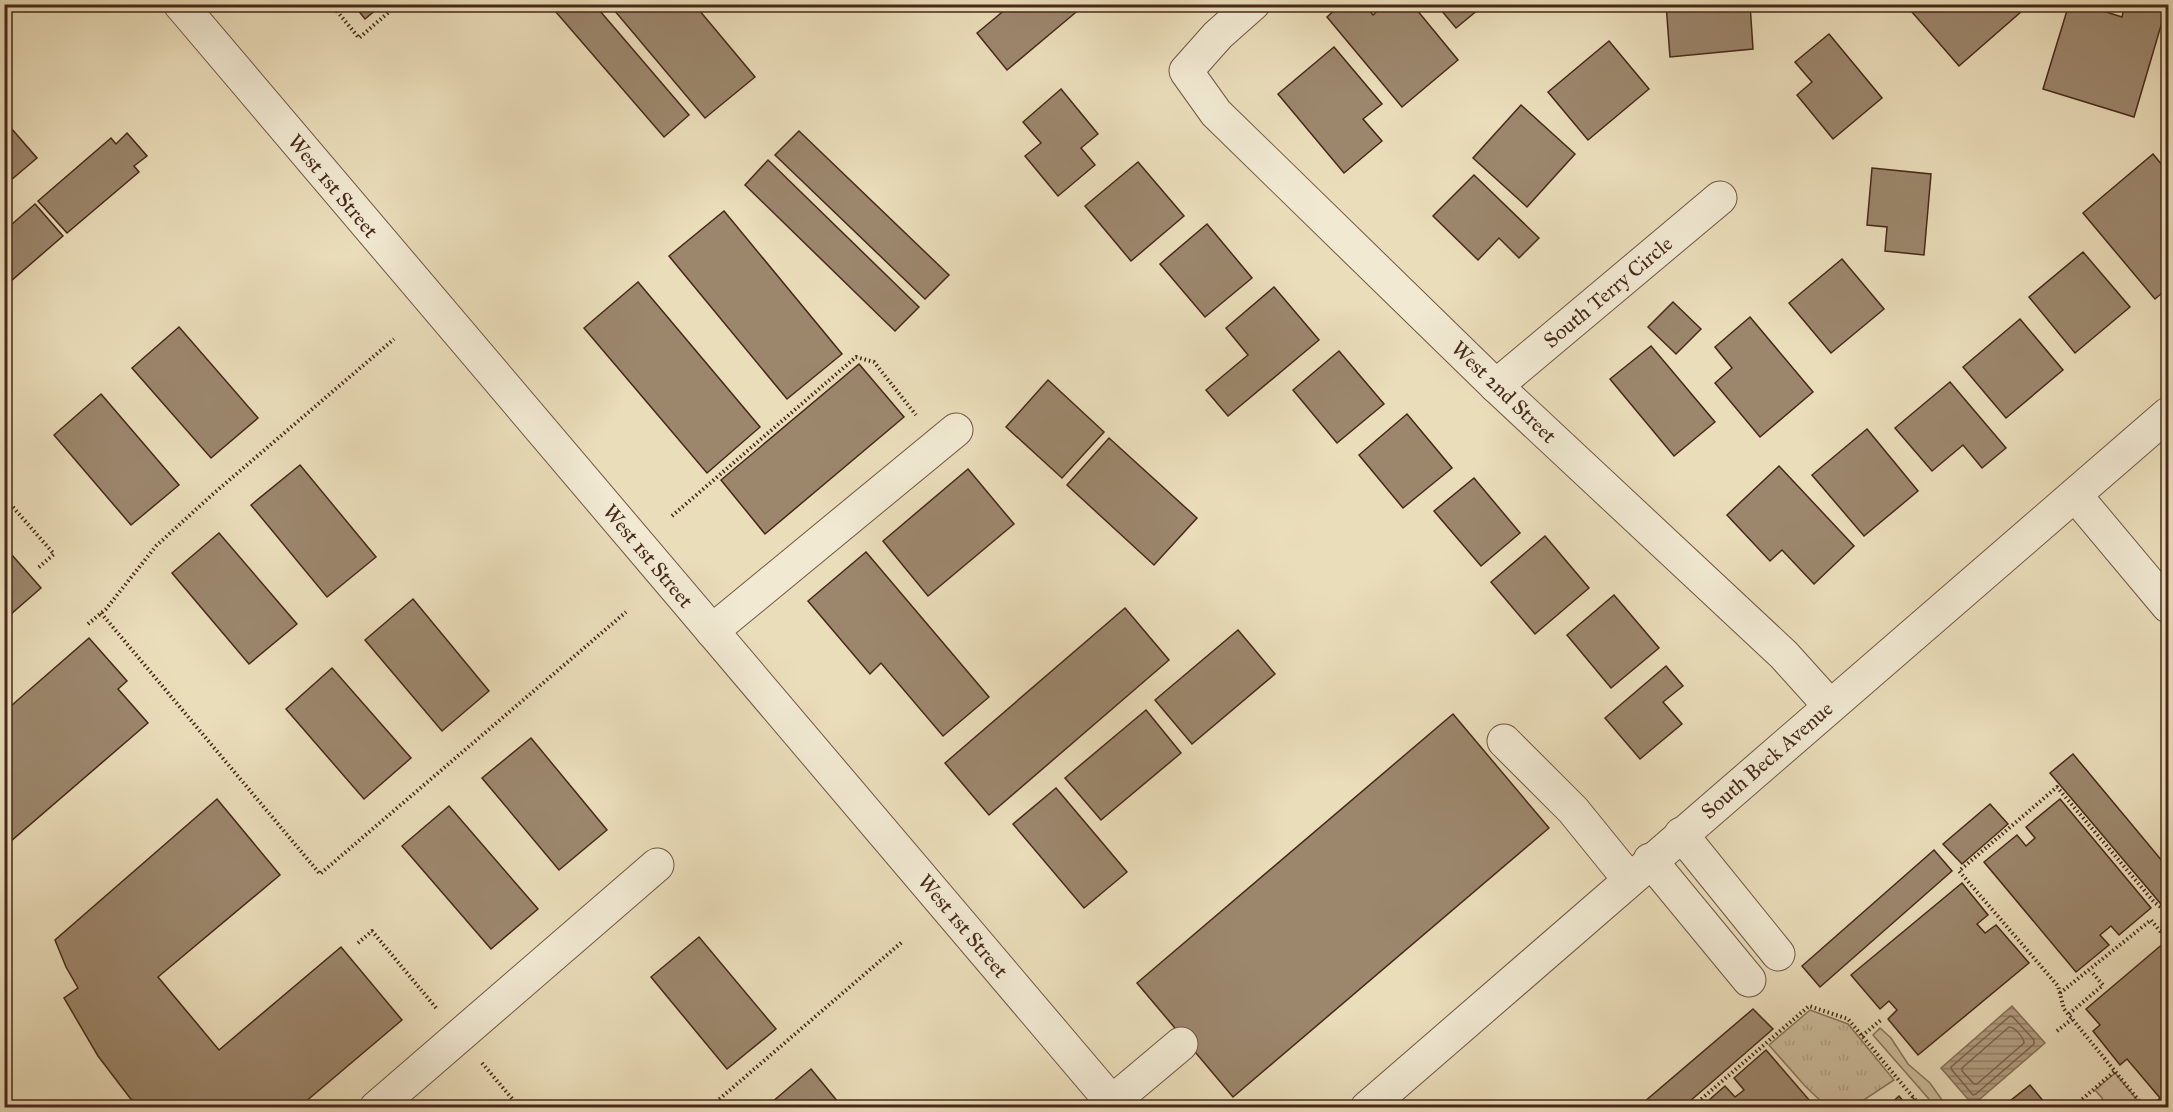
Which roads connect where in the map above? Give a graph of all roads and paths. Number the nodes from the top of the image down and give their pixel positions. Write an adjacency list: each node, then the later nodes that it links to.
1 (180, 4): 19 (street, West 1st Street)
2 (331, 4): 3 (path)
3 (398, 4)
4 (1253, 4): 7 (street, West 2nd Street)
5 (1720, 198): 7 (street, South Terry Circle)
6 (394, 339): 17 (path)
7 (1496, 386): 20 (street, West 2nd Street)
8 (2169, 414): 11 (street, South Beck Avenue)
9 (919, 419): 13 (path)
10 (956, 430): 19 (street)
11 (2075, 495): 15 (street); 20 (street, South Beck Avenue)
12 (4, 497): 14 (path)
13 (672, 516)
14 (38, 568)
15 (2169, 606)
16 (626, 612): 17 (path)
17 (101, 613): 18 (path)
18 (88, 624)
19 (712, 631): 39 (street, West 1st Street)
20 (1830, 706): 22 (street, South Beck Avenue)
21 (1504, 741): 24 (street)
22 (1681, 834): 24 (street, South Beck Avenue); 28 (street)
23 (657, 865): 40 (street)
24 (1640, 869): 30 (street); 42 (street, South Beck Avenue)
25 (2169, 921): 31 (path)
26 (2169, 931): 29 (path)
27 (902, 942): 41 (path)
28 (1778, 954)
29 (2091, 970): 31 (path); 32 (path)
30 (1749, 980)
31 (2060, 993): 32 (path)
32 (2070, 1017): 34 (path); 37 (path)
33 (1882, 1019): 35 (path)
34 (2057, 1031)
35 (1863, 1036): 38 (path); 43 (path)
36 (1181, 1044): 39 (street)
37 (2115, 1071): 46 (path); 47 (path)
38 (1914, 1098): 44 (path); 45 (path)
39 (1114, 1105)
40 (376, 1107)
41 (709, 1107)
42 (1367, 1107)
43 (1691, 1107)
44 (1903, 1107)
45 (1922, 1107)
46 (2072, 1107)
47 (2145, 1107)

